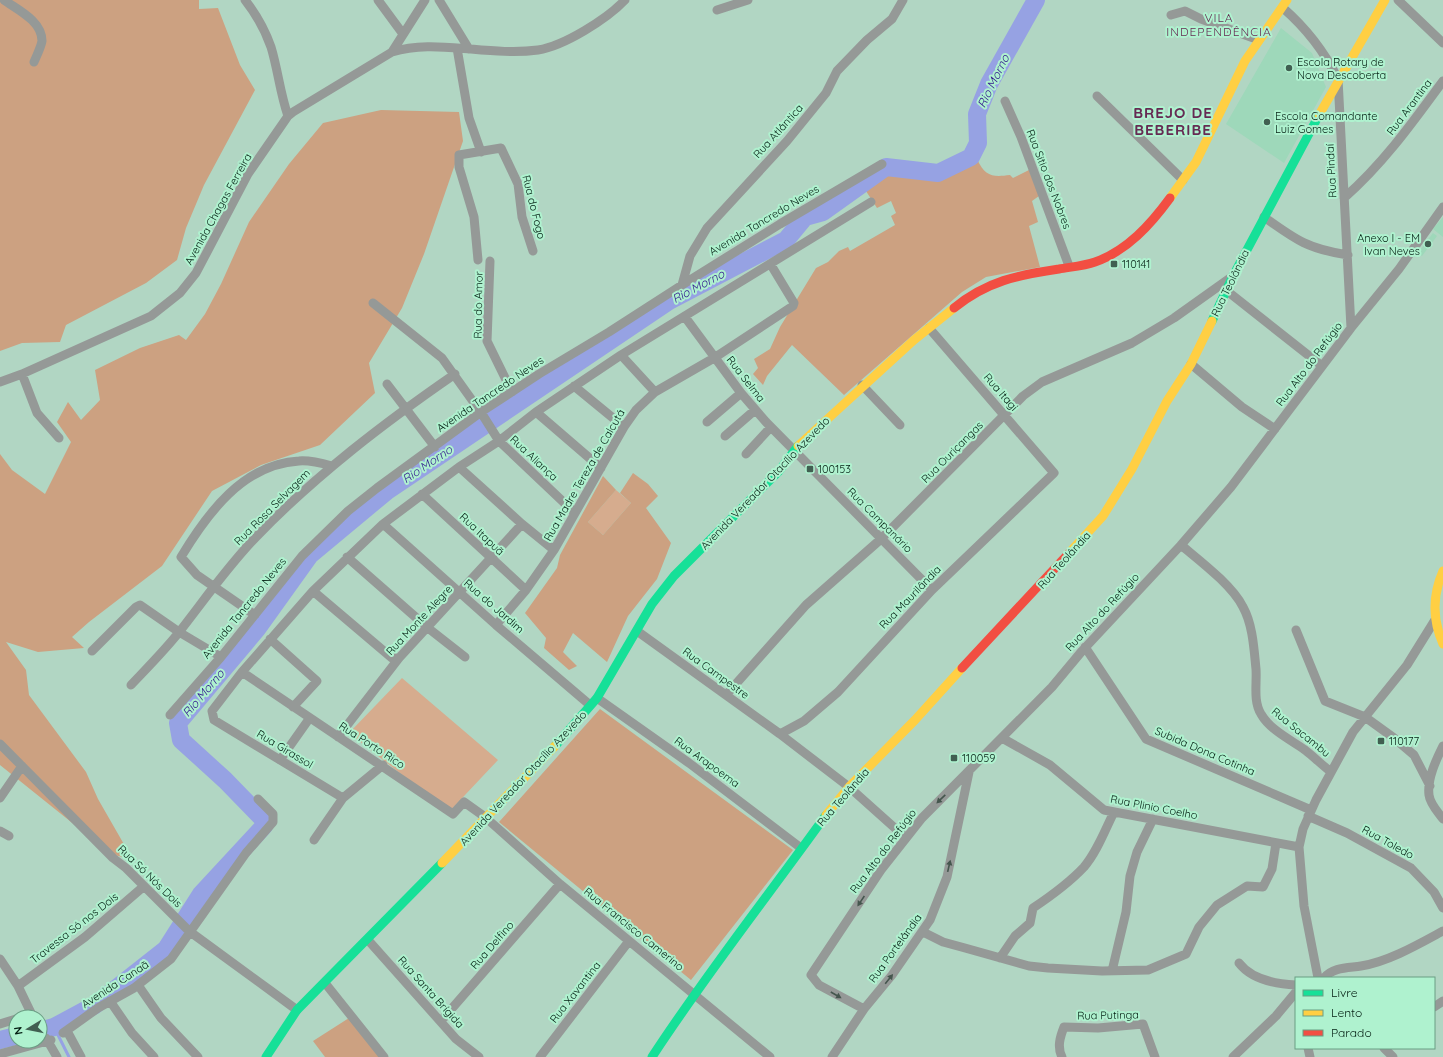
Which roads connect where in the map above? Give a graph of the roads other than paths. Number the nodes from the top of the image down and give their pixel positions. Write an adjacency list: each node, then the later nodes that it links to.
1 (4, 0): 20 (street)
2 (245, 0): 25 (street)
3 (378, 0): 14 (street)
4 (425, 0): 14 (street)
5 (439, 0): 18 (street)
6 (626, 0): 18 (street, Avenida Chagas Ferreira)
7 (748, 0): 12 (street)
8 (903, 0): 39 (street, Rua Atlântica)
9 (1385, 0): 21 (main road, Rua Teolândia)
10 (1398, 0): 16 (street)
11 (1285, 4): 15 (main road, Avenida Vereador Otacílio Azevedo); 21 (street, Rua Pindaí)
12 (717, 10)
13 (1171, 15): 15 (street)
14 (403, 34): 19 (street)
15 (1259, 40): 28 (main road, Avenida Vereador Otacílio Azevedo)
16 (1443, 43)
17 (457, 48): 18 (street, Avenida Chagas Ferreira); 19 (street, Avenida Chagas Ferreira); 26 (street)
18 (469, 49)
19 (392, 52): 25 (street, Avenida Chagas Ferreira)
20 (34, 62)
21 (1338, 79): 29 (street, Rua Pindaí); 32 (main road, Rua Teolândia)
22 (1443, 81): 29 (street, Rua Arantina)
23 (1097, 96): 28 (street)
24 (1005, 101): 38 (street, Rua Sitio dos Nobres)
25 (288, 116): 49 (street, Avenida Chagas Ferreira)
26 (481, 152): 33 (street, Rua do Fogo); 35 (street)
27 (882, 164): 39 (street, Avenida Tancredo Neves)
28 (1183, 180): 38 (main road, Avenida Vereador Otacílio Azevedo)
29 (1344, 198): 34 (street, Rua Pindaí)
30 (871, 202): 37 (street)
31 (1443, 207): 44 (street, Rua Alto do Refúgio)
32 (1264, 218): 34 (street); 40 (main road, Rua Teolândia)
33 (533, 251)
34 (1348, 255): 44 (street, Rua Pindaí)
35 (478, 260)
36 (490, 261): 55 (street, Rua do Amor)
37 (771, 265): 42 (street); 46 (street, Rua Madre Tereza de Calcutá)
38 (1069, 266): 43 (main road, Avenida Vereador Otacílio Azevedo)
39 (682, 285): 55 (street, Avenida Tancredo Neves)
40 (1222, 288): 47 (main road, Rua Teolândia); 48 (street); 62 (street, Rua Ouriçangas)
41 (373, 303): 50 (street, Rua Aliança)
42 (685, 317): 45 (street); 46 (street, Rua Selma)
43 (929, 328): 54 (main road, Avenida Vereador Otacílio Azevedo); 62 (street, Rua Itagi)
44 (1350, 328): 48 (street, Rua Alto do Refúgio)
45 (621, 355): 53 (street); 56 (street)
46 (714, 358): 56 (street, Rua Madre Tereza de Calcutá); 57 (street, Rua Selma)
47 (1191, 364): 67 (street); 127 (main road, Rua Teolândia)
48 (1322, 366): 67 (street, Rua Alto do Refúgio)
49 (22, 374): 51 (street, Avenida Chagas Ferreira); 69 (street)
50 (455, 374): 58 (street, Rua Rosa Selvagem); 61 (street, Rua Aliança)
51 (0, 382)
52 (387, 384): 58 (street)
53 (574, 386): 60 (street); 65 (street)
54 (862, 386): 64 (street); 72 (main road, Avenida Vereador Otacílio Azevedo)
55 (512, 392): 61 (street, Avenida Tancredo Neves)
56 (655, 392): 65 (street, Rua Madre Tereza de Calcutá)
57 (741, 393): 59 (street, Rua Selma); 63 (street)
58 (406, 408): 71 (street); 74 (street, Rua Rosa Selvagem)
59 (755, 410): 66 (street, Rua Selma); 68 (street)
60 (536, 412): 70 (street); 76 (street)
61 (482, 413): 70 (street, Rua Aliança); 71 (street, Avenida Tancredo Neves)
62 (1006, 415): 77 (street, Rua Itagi); 82 (street, Rua Ouriçangas)
63 (707, 422)
64 (900, 425)
65 (624, 427): 76 (street, Rua Madre Tereza de Calcutá)
66 (771, 427): 72 (street, Rua Selma); 73 (street)
67 (1275, 429): 83 (street, Rua Alto do Refúgio)
68 (725, 436)
69 (59, 438)
70 (498, 438): 75 (street); 79 (street, Rua Aliança)
71 (435, 446): 93 (street, Avenida Tancredo Neves)
72 (794, 450): 82 (street, Rua Campanário); 98 (main road, Avenida Vereador Otacílio Azevedo)
73 (746, 454)
74 (332, 466): 88 (street, Rua Rosa Selvagem); 88 (street)
75 (459, 467): 78 (street); 81 (street)
76 (601, 468): 79 (street, Rua Madre Tereza de Calcutá)
77 (1054, 473): 90 (street, Rua Maurilândia)
78 (422, 494): 80 (street); 86 (street, Rua Itapuã)
79 (575, 513): 84 (street, Rua Madre Tereza de Calcutá)
80 (383, 524): 85 (street); 92 (street, Rua do Jardim)
81 (522, 524): 84 (street); 86 (street, Rua Monte Alegre)
82 (881, 539): 90 (street, Rua Campanário); 109 (street, Rua Ouriçangas)
83 (1181, 545): 102 (street, Rua Alto do Refúgio); 125 (street, Rua Sacambu)
84 (554, 550): 89 (street, Rua Madre Tereza de Calcutá)
85 (347, 557): 91 (street); 96 (street)
86 (491, 560): 89 (street, Rua Itapuã); 92 (street, Rua Monte Alegre)
87 (1443, 570): 94 (main road)
88 (214, 586): 93 (street); 99 (street, Rua Rosa Selvagem)
89 (526, 590): 95 (street, Rua Madre Tereza de Calcutá)
90 (932, 590): 116 (street, Rua Maurilândia)
91 (313, 591): 100 (street); 106 (street)
92 (461, 593): 95 (street, Rua do Jardim); 96 (street, Rua Monte Alegre)
93 (255, 615): 104 (street, Avenida Tancredo Neves)
94 (1435, 620): 101 (main road); 114 (street)
95 (496, 625): 111 (street, Rua do Jardim)
96 (428, 628): 105 (street); 106 (street, Rua Monte Alegre)
97 (1296, 630): 114 (street)
98 (637, 631): 109 (street, Rua Campestre); 110 (main road, Avenida Vereador Otacílio Azevedo)
99 (179, 632): 103 (street); 104 (street); 108 (street, Rua Rosa Selvagem)
100 (270, 639): 107 (street); 112 (street)
101 (1443, 644)
102 (1085, 647): 118 (street, Rua Alto do Refúgio); 132 (street, Subida Dona Cotinha)
103 (92, 651)
104 (221, 657): 113 (street, Avenida Tancredo Neves)
105 (464, 657)
106 (399, 658): 117 (street, Rua Monte Alegre)
107 (242, 672): 112 (street, Rua Porto Rico); 121 (street, Rua Girassol)
108 (131, 685)
109 (726, 695): 116 (street, Rua Campestre)
110 (597, 698): 111 (main road, Avenida Vereador Otacílio Azevedo); 142 (street, Rua Arapoema)
111 (590, 706): 133 (main road, Avenida Vereador Otacílio Azevedo)
112 (293, 707): 115 (street, Rua Porto Rico)
113 (170, 715)
114 (1365, 717): 125 (street); 126 (street)
115 (309, 719): 117 (street, Rua Porto Rico); 121 (street)
116 (780, 734): 127 (street, Rua Campestre)
117 (338, 737): 123 (street, Rua Porto Rico)
118 (1002, 738): 124 (street, Rua Alto do Refúgio); 131 (street, Rua Plinio Coelho)
119 (0, 744): 122 (street, Rua Só Nós Dois)
120 (1443, 746): 126 (street)
121 (280, 760): 129 (street, Rua Girassol)
122 (22, 766): 128 (street); 144 (street, Rua Só Nós Dois)
123 (383, 766): 129 (street); 133 (street, Rua Porto Rico)
124 (969, 772): 138 (street, Rua Alto do Refúgio, one-way to 138); 148 (street, Rua Portelândia, one-way to 124)
125 (1331, 772): 132 (street)
126 (1430, 786): 135 (street)
127 (849, 787): 138 (street, Rua Campestre); 142 (main road, Rua Teolândia)
128 (0, 798)
129 (343, 798): 139 (street)
130 (258, 799): 147 (street, Avenida Canaã)
131 (1114, 812): 134 (street, Rua Plinio Coelho); 151 (street)
132 (1309, 813): 141 (street); 145 (street, Rua Toledo)
133 (485, 817): 143 (street, Rua Francisco Camerino); 149 (main road, Avenida Vereador Otacílio Azevedo)
134 (1153, 820): 140 (street, Rua Plinio Coelho); 154 (street)
135 (1443, 820)
136 (0, 831): 137 (street)
137 (9, 836)
138 (906, 838): 165 (street, Rua Alto do Refúgio, one-way to 165)
139 (314, 840)
140 (1276, 843): 141 (street, Rua Plinio Coelho); 154 (street)
141 (1299, 847): 155 (street)
142 (801, 848): 161 (main road, Rua Teolândia)
143 (560, 884): 150 (street, Rua Francisco Camerino); 167 (street, Rua Delfino)
144 (143, 887): 147 (street, Rua Só Nós Dois); 160 (street, Travessa Só nos Dois)
145 (1443, 908)
146 (1443, 931): 156 (street)
147 (190, 932): 158 (street, Avenida Canaã); 166 (street, Rua Só Nós Dois)
148 (923, 932): 151 (street); 165 (street, Rua Portelândia, one-way to 148)
149 (368, 940): 157 (main road, Avenida Vereador Otacílio Azevedo); 167 (street, Rua Santa Brígida)
150 (629, 941): 161 (street, Rua Francisco Camerino); 177 (street, Rua Xavantina)
151 (1000, 958): 154 (street)
152 (0, 959): 160 (street)
153 (1239, 963): 159 (street)
154 (1112, 971)
155 (1315, 976)
156 (1325, 977)
157 (325, 983): 166 (main road, Avenida Vereador Otacílio Azevedo); 175 (street)
158 (138, 985): 163 (street, Avenida Canaã); 173 (street)
159 (1295, 985)
160 (18, 986): 164 (street)
161 (694, 993): 178 (main road, Rua Teolândia); 179 (street, Rua Francisco Camerino)
162 (1295, 993): 183 (street)
163 (110, 1001): 171 (street, Avenida Canaã); 172 (street)
164 (30, 1009)
165 (864, 1009): 180 (street, Rua Portelândia)
166 (297, 1010): 174 (main road, Avenida Vereador Otacílio Azevedo)
167 (441, 1022): 176 (street, Rua Santa Brígida)
168 (1385, 1049): 184 (street)
169 (4, 1054): 170 (street)
170 (57, 1057)
171 (81, 1057)
172 (154, 1057)
173 (198, 1057)
174 (266, 1057)
175 (384, 1057)
176 (479, 1057)
177 (540, 1057)
178 (652, 1057)
179 (770, 1057)
180 (832, 1057)
181 (1062, 1057): 182 (street, Rua Putinga)
182 (1155, 1057)
183 (1233, 1057)
184 (1393, 1057)

